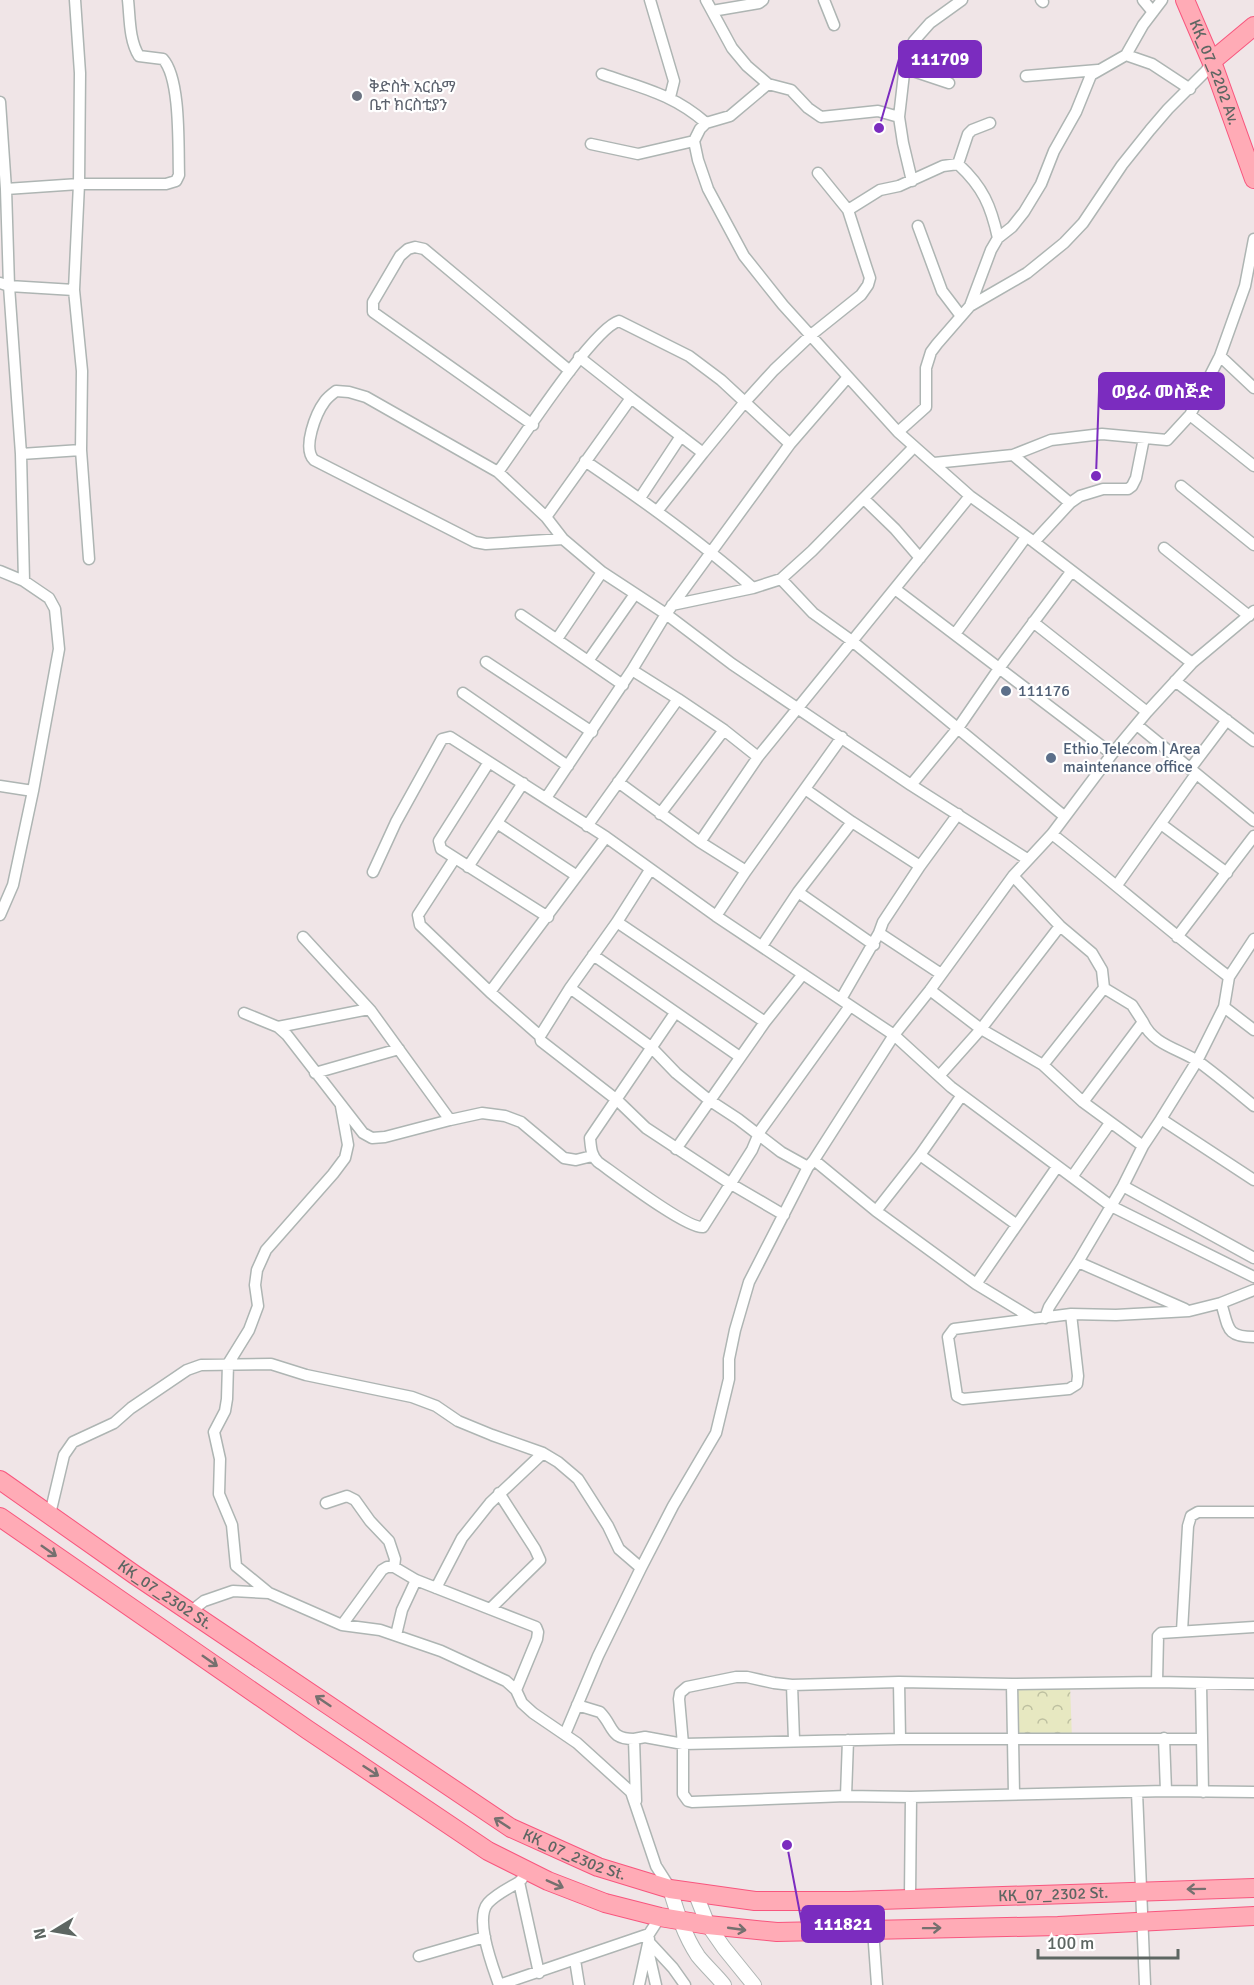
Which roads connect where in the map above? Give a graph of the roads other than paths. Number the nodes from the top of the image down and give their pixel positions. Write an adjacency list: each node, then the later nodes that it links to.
1 (75, 0): 38 (street)
2 (128, 0): 38 (street)
3 (650, 0): 26 (street)
4 (706, 0): 12 (street)
5 (763, 0): 12 (street)
6 (824, 0): 14 (street)
7 (962, 0): 19 (street)
8 (1143, 0): 13 (street)
9 (1162, 0): 13 (street)
10 (1185, 0): 18 (main road, KK_07_2202 Av.)
11 (1196, 0): 18 (main road)
12 (712, 11): 24 (street)
13 (1153, 12): 17 (street)
14 (834, 25)
15 (1254, 26): 18 (main road)
16 (1254, 37): 18 (main road)
17 (1126, 55): 20 (street); 25 (street)
18 (1215, 64): 25 (street); 33 (main road, KK_07_2202 Av.)
19 (904, 69): 23 (street); 28 (street)
20 (1098, 69): 22 (street); 43 (street)
21 (602, 74): 26 (street)
22 (1026, 76)
23 (949, 83)
24 (768, 84): 28 (street); 29 (street)
25 (1190, 89): 47 (street)
26 (670, 97): 29 (street)
27 (0, 102): 39 (street)
28 (899, 117): 37 (street)
29 (706, 123): 31 (street)
30 (990, 123): 34 (street)
31 (694, 141): 32 (street); 49 (street)
32 (591, 144)
33 (1247, 145): 36 (main road, KK_07_2202 Av.); 40 (street)
34 (958, 164): 37 (street); 43 (street)
35 (818, 173): 41 (street)
36 (1254, 179)
37 (912, 181): 41 (street)
38 (79, 184): 39 (street); 46 (street)
39 (6, 189): 45 (street)
40 (1254, 189)
41 (848, 210): 49 (street)
42 (918, 226): 48 (street)
43 (998, 238): 47 (street)
44 (1254, 239): 50 (street)
45 (4, 284): 46 (street); 66 (street)
46 (74, 290): 64 (street)
47 (970, 306): 48 (street)
48 (961, 316): 59 (street)
49 (811, 335): 53 (street); 56 (street)
50 (1220, 356): 54 (street); 57 (street)
51 (579, 357): 52 (street); 55 (street); 56 (street)
52 (570, 371): 58 (street); 58 (street)
53 (848, 377): 59 (street); 62 (street)
54 (1254, 388)
55 (631, 398): 60 (street); 68 (street)
56 (744, 403): 62 (street); 65 (street)
57 (1190, 415): 61 (street); 70 (street)
58 (532, 425): 71 (street)
59 (898, 432): 63 (street)
60 (681, 436): 65 (street); 74 (street)
61 (1144, 438): 67 (street); 76 (street)
62 (790, 444): 83 (street)
63 (914, 447): 69 (street); 75 (street)
64 (81, 450): 66 (street); 84 (street)
65 (703, 453): 77 (street)
66 (21, 454): 90 (street)
67 (1013, 455): 69 (street); 76 (street)
68 (585, 461): 74 (street); 78 (street)
69 (934, 463): 73 (street)
70 (1254, 466)
71 (498, 472): 78 (street); 79 (street)
72 (1181, 486): 81 (street)
73 (970, 496): 80 (street); 85 (street)
74 (640, 498): 77 (street)
75 (864, 499): 85 (street); 89 (street)
76 (1070, 503): 80 (street)
77 (658, 510): 83 (street)
78 (546, 517): 79 (street)
79 (563, 539): 87 (street)
80 (1030, 539): 88 (street); 98 (street)
81 (1254, 545)
82 (1164, 548): 95 (street)
83 (711, 551): 91 (street); 94 (street)
84 (89, 558)
85 (920, 558): 92 (street)
86 (0, 571): 90 (street)
87 (602, 572): 93 (street); 99 (street)
88 (1071, 572): 97 (street); 103 (street)
89 (781, 579): 91 (street); 100 (street)
90 (24, 581): 129 (street)
91 (753, 588): 94 (street)
92 (895, 589): 98 (street); 100 (street)
93 (635, 594): 94 (street); 101 (street)
94 (669, 609): 105 (street); 110 (street)
95 (1251, 614): 103 (street)
96 (521, 615): 99 (street)
97 (1033, 622): 104 (street); 111 (street)
98 (955, 634): 104 (street)
99 (557, 639): 101 (street)
100 (852, 641): 110 (street); 114 (street)
101 (588, 661): 107 (street)
102 (486, 662): 116 (street)
103 (1191, 663): 106 (street)
104 (1000, 667): 114 (street); 119 (street)
105 (632, 670): 107 (street); 109 (street)
106 (1175, 681): 111 (street); 112 (street)
107 (623, 685): 116 (street)
108 (463, 693): 122 (street)
109 (678, 699): 115 (street); 124 (street)
110 (798, 708): 117 (street); 120 (street)
111 (1147, 711): 113 (street)
112 (1227, 720): 118 (street); 123 (street)
113 (1137, 725): 119 (street); 123 (street)
114 (958, 729): 126 (street); 133 (street)
115 (724, 730): 120 (street); 131 (street)
116 (592, 732): 122 (street)
117 (842, 737): 126 (street); 128 (street)
118 (1253, 737)
119 (1112, 754): 133 (street)
120 (758, 757): 142 (street)
121 (489, 762): 125 (street); 143 (street); 149 (street)
122 (568, 766): 130 (street)
123 (1193, 772): 134 (street); 137 (street)
124 (618, 782): 131 (street); 138 (street)
125 (523, 783): 130 (street); 136 (street)
126 (911, 785): 132 (street)
127 (0, 786): 129 (street)
128 (805, 789): 135 (street); 148 (street)
129 (33, 791): 155 (street)
130 (546, 798): 138 (street)
131 (660, 814): 142 (street)
132 (958, 814): 144 (street); 145 (street)
133 (1064, 816): 139 (street)
134 (1254, 821)
135 (852, 822): 145 (street); 154 (street)
136 (497, 823): 146 (street); 151 (street)
137 (1161, 824): 150 (street); 153 (street)
138 (586, 826): 141 (street)
139 (1052, 834): 144 (street); 153 (street)
140 (1254, 836): 150 (street)
141 (606, 837): 147 (street); 151 (street)
142 (700, 842): 148 (street)
143 (455, 858): 146 (street); 173 (street)
144 (1027, 860): 152 (street)
145 (920, 866): 160 (street)
146 (468, 867): 157 (street)
147 (650, 870): 156 (street); 158 (street)
148 (746, 871): 156 (street)
149 (373, 872)
150 (1227, 873): 161 (street)
151 (577, 876): 157 (street)
152 (1013, 876): 159 (street); 168 (street)
153 (1117, 885): 161 (street)
154 (798, 892): 164 (street); 165 (street)
155 (0, 915)
156 (716, 916): 165 (street)
157 (548, 917): 173 (street)
158 (617, 922): 166 (street); 180 (street)
159 (1060, 926): 171 (street); 182 (street)
160 (879, 933): 164 (street); 168 (street)
161 (1177, 937): 169 (street)
162 (303, 938): 176 (street)
163 (1254, 939): 169 (street)
164 (874, 945): 174 (street)
165 (762, 946): 167 (street)
166 (593, 955): 170 (street); 178 (street)
167 (803, 974): 174 (street); 180 (street)
168 (940, 974): 172 (street)
169 (1229, 977): 175 (street)
170 (570, 988): 185 (street); 186 (street)
171 (1104, 988): 179 (street); 190 (street)
172 (930, 990): 182 (street); 184 (street)
173 (490, 992): 185 (street)
174 (845, 1002): 184 (street); 202 (street)
175 (1224, 1007): 183 (street); 189 (street)
176 (369, 1009): 181 (street); 187 (street)
177 (244, 1013): 181 (street)
178 (675, 1014): 186 (street); 188 (street)
179 (1143, 1022): 189 (street); 196 (street)
180 (765, 1023): 188 (street)
181 (278, 1028): 191 (street)
182 (981, 1029): 190 (street); 192 (street)
183 (1254, 1030)
184 (894, 1035): 192 (street); 207 (street)
185 (540, 1036): 194 (street)
186 (651, 1047): 194 (street); 195 (street)
187 (399, 1049): 191 (street); 200 (street)
188 (740, 1057): 195 (street)
189 (1197, 1061): 198 (street); 199 (street)
190 (1043, 1065): 196 (street)
191 (315, 1073): 197 (street)
192 (940, 1075): 193 (street)
193 (962, 1095): 205 (street); 208 (street)
194 (617, 1100): 204 (street); 206 (street)
195 (709, 1100): 202 (street); 204 (street)
196 (1083, 1102): 201 (street)
197 (341, 1106): 200 (street); 228 (street)
198 (1254, 1106)
199 (1161, 1119): 203 (street); 210 (street)
200 (450, 1120): 206 (street)
201 (1110, 1123): 203 (street); 209 (street)
202 (758, 1135): 207 (street); 211 (street)
203 (1143, 1146): 212 (street)
204 (676, 1149): 211 (street)
205 (920, 1155): 214 (street); 216 (street)
206 (592, 1156): 211 (street)
207 (811, 1163): 214 (street); 215 (street)
208 (1057, 1167): 209 (street); 216 (street)
209 (1072, 1177): 213 (street)
210 (1254, 1180)
211 (731, 1184): 215 (street)
212 (1123, 1186): 213 (street); 217 (street)
213 (1111, 1206): 218 (street); 219 (street)
214 (876, 1211): 220 (street)
215 (784, 1215): 237 (street)
216 (1017, 1225): 220 (street)
217 (1254, 1258)
218 (1078, 1262): 223 (street); 226 (street)
219 (1254, 1277)
220 (976, 1284): 225 (street)
221 (1254, 1290): 222 (street)
222 (1221, 1303): 223 (street); 227 (street)
223 (1189, 1311): 224 (street)
224 (1071, 1314): 225 (street); 226 (street)
225 (1032, 1318): 226 (street)
226 (1045, 1318)
227 (1254, 1337)
228 (228, 1364): 229 (street); 234 (street); 240 (street)
229 (543, 1453): 231 (street); 237 (street)
230 (0, 1480): 234 (main road, KK_07_2302 St.)
231 (499, 1493): 239 (street); 241 (street)
232 (326, 1503): 236 (street)
233 (1254, 1512): 245 (street)
234 (50, 1514): 242 (main road, KK_07_2302 St.)
235 (0, 1517): 272 (main road, KK_07_2302 St., one-way to 272)
236 (394, 1567): 238 (street); 243 (street)
237 (641, 1568): 254 (street)
238 (416, 1580): 239 (street); 246 (street)
239 (436, 1588): 241 (street)
240 (269, 1593): 242 (street); 243 (street)
241 (490, 1609): 253 (street)
242 (190, 1612): 274 (main road, KK_07_2302 St., one-way to 242)
243 (342, 1625): 246 (street)
244 (1254, 1627): 245 (street)
245 (1182, 1631): 248 (street)
246 (396, 1635): 253 (street)
247 (898, 1682): 249 (street); 252 (street); 258 (street)
248 (1157, 1682): 249 (street); 250 (street)
249 (1012, 1684): 259 (street)
250 (1201, 1684): 251 (street); 260 (street)
251 (1254, 1684)
252 (792, 1685): 261 (street); 263 (street)
253 (516, 1690): 255 (street)
254 (578, 1705): 255 (street); 257 (street)
255 (565, 1734): 271 (street)
256 (1164, 1738): 259 (street); 260 (street); 264 (street)
257 (634, 1739): 263 (street); 271 (street)
258 (900, 1739): 259 (street); 262 (street)
259 (1012, 1739): 268 (street)
260 (1201, 1739): 266 (street)
261 (794, 1740): 262 (street); 263 (street)
262 (848, 1740): 269 (street)
263 (683, 1744): 269 (street)
264 (1166, 1791): 265 (street); 266 (street)
265 (1137, 1792): 268 (street); 276 (street)
266 (1203, 1792): 267 (street)
267 (1254, 1792)
268 (1014, 1794): 270 (street)
269 (846, 1796): 270 (street)
270 (911, 1797): 277 (street)
271 (636, 1801): 274 (street)
272 (524, 1877): 279 (main road, KK_07_2302 St., one-way to 279); 284 (street); 288 (street)
273 (1254, 1888): 276 (main road, KK_07_2302 St., one-way to 276)
274 (670, 1889): 275 (main road, KK_07_2302 St.); 280 (street)
275 (694, 1892): 277 (main road, KK_07_2302 St.); 282 (street)
276 (1142, 1892): 277 (main road, KK_07_2302 St.); 281 (street)
277 (910, 1898)
278 (1254, 1916): 281 (main road, KK_07_2302 St.)
279 (660, 1917): 280 (main road, KK_07_2302 St.); 285 (street)
280 (680, 1920): 282 (main road, KK_07_2302 St.); 294 (street)
281 (1143, 1921): 283 (main road, KK_07_2302 St., one-way to 281); 297 (street)
282 (708, 1925): 283 (main road, KK_07_2302 St., one-way to 283); 295 (street)
283 (873, 1930): 296 (street)
284 (484, 1937): 286 (street); 289 (street)
285 (649, 1941): 287 (street); 291 (street); 292 (street); 293 (street)
286 (419, 1956)
287 (575, 1960): 288 (street); 290 (street)
288 (539, 1973): 289 (street)
289 (499, 1985)
290 (579, 1985)
291 (639, 1985)
292 (656, 1985)
293 (685, 1985)
294 (724, 1985)
295 (754, 1985)
296 (877, 1985)
297 (1145, 1985)

